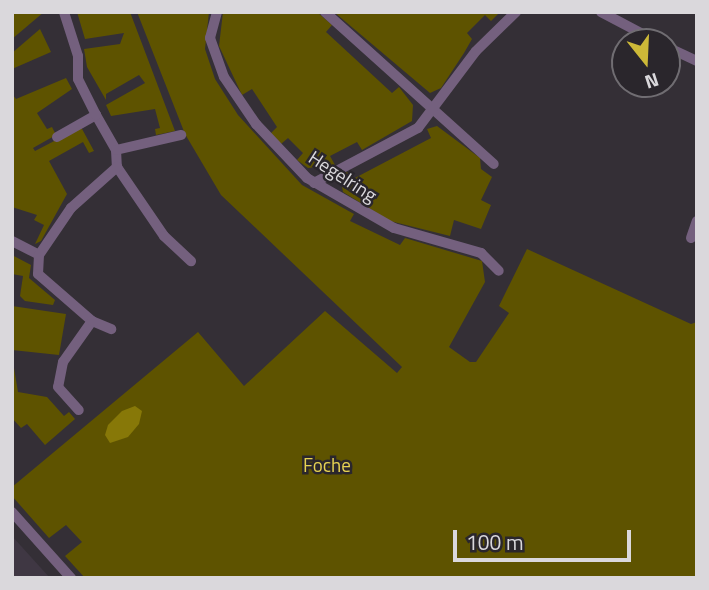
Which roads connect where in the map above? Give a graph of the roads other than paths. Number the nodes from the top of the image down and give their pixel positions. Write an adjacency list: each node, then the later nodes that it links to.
1 (64, 12): 10 (street)
2 (217, 12): 16 (street, Hegelring)
3 (325, 12): 9 (street)
4 (516, 12): 9 (street)
5 (601, 12): 6 (street)
6 (631, 28)
7 (681, 54): 8 (street)
8 (697, 61)
9 (432, 111): 14 (street); 16 (street)
10 (96, 115): 12 (street); 13 (street)
11 (181, 135): 13 (street)
12 (57, 137)
13 (116, 150): 15 (street)
14 (494, 164)
15 (117, 167): 20 (street); 21 (street)
16 (314, 183): 22 (street, Hegelring)
17 (697, 221): 18 (street)
18 (691, 238)
19 (12, 241): 20 (street)
20 (39, 255): 23 (street)
21 (191, 261)
22 (499, 271)
23 (92, 321): 24 (street); 25 (street)
24 (111, 329)
25 (79, 410)
26 (12, 512): 27 (street)
27 (71, 578)

